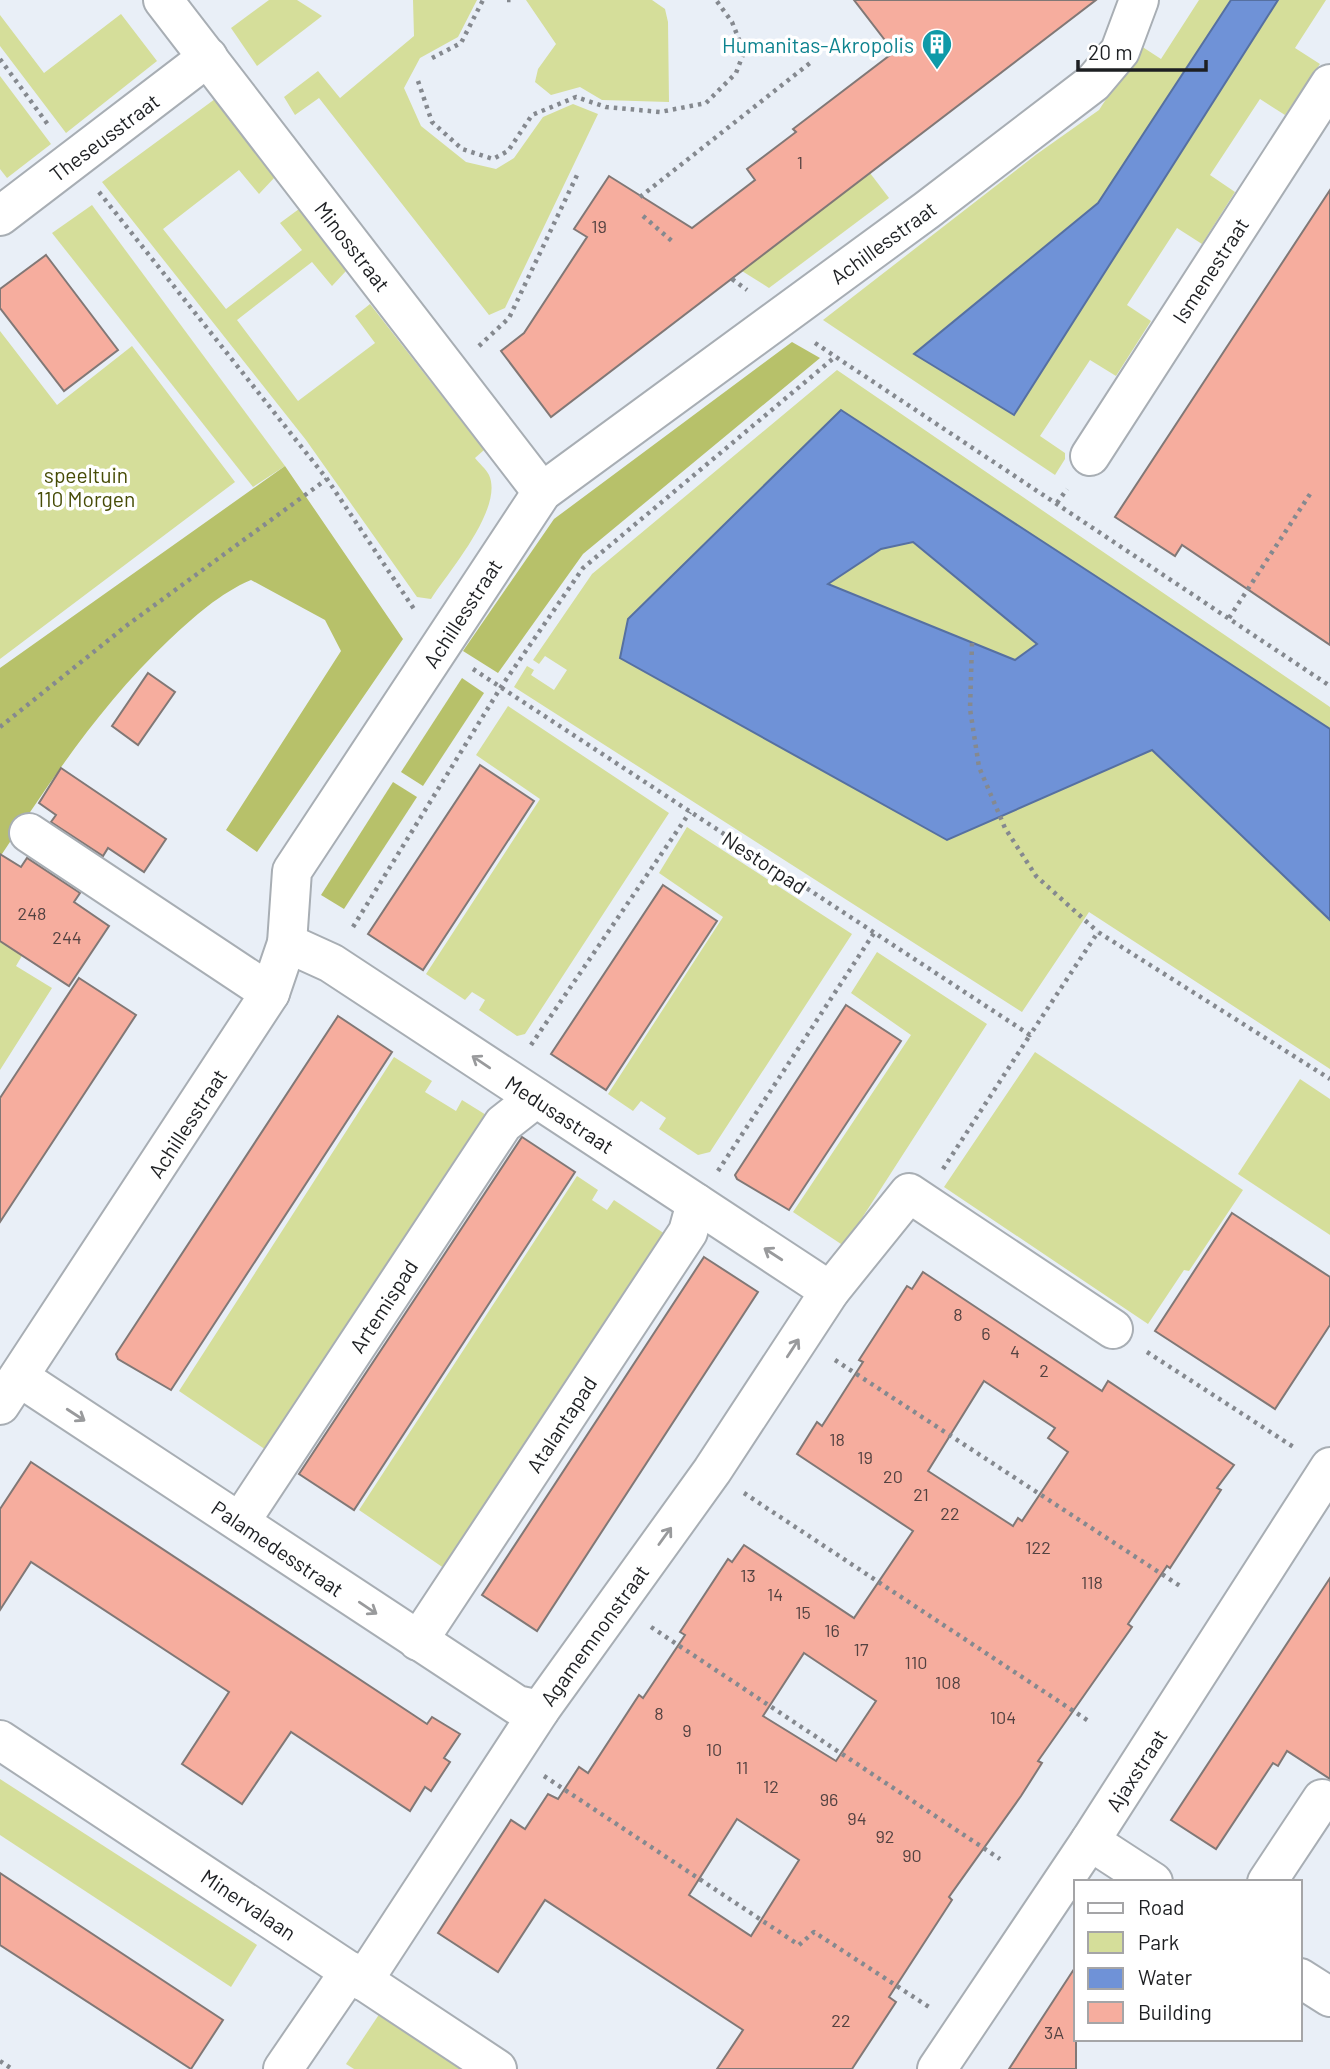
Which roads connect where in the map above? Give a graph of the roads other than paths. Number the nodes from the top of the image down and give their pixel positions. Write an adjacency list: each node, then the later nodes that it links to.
1 (163, 0): 3 (street, Minosstraat)
2 (1139, 0): 7 (street, Achillesstraat)
3 (208, 57): 5 (street, Theseusstraat); 7 (street, Minosstraat)
4 (1330, 84): 6 (street, Ismenestraat)
5 (0, 216)
6 (1090, 456)
7 (542, 492): 9 (street, Achillesstraat)
8 (29, 832): 10 (street)
9 (286, 943): 10 (street, Achillesstraat); 11 (street, Medusastraat, one-way to 9)
10 (270, 993): 15 (street, Achillesstraat)
11 (536, 1098): 12 (street, Medusastraat); 17 (street, Artemispad)
12 (696, 1203): 13 (street, Medusastraat, one-way to 12); 18 (street, Atalantapad)
13 (831, 1291): 14 (street); 19 (street, Agamemnonstraat, one-way to 13)
14 (1113, 1329)
15 (9, 1391): 17 (street, Palamedesstraat, one-way to 17)
16 (1329, 1468): 22 (street, Ajaxstraat)
17 (240, 1522): 18 (street, Palamedesstraat, one-way to 18)
18 (418, 1641): 19 (street, Palamedesstraat)
19 (540, 1710): 25 (street, Agamemnonstraat)
20 (0, 1740): 25 (street, Minervalaan)
21 (1322, 1799): 24 (street)
22 (1090, 1841): 23 (street); 30 (street, Ajaxstraat)
23 (1150, 1880)
24 (1268, 1880)
25 (356, 1976): 28 (street, Agamemnonstraat); 29 (street, Minervalaan)
26 (1302, 1979): 27 (street)
27 (1330, 1997)
28 (283, 2069)
29 (497, 2069)
30 (937, 2069)

